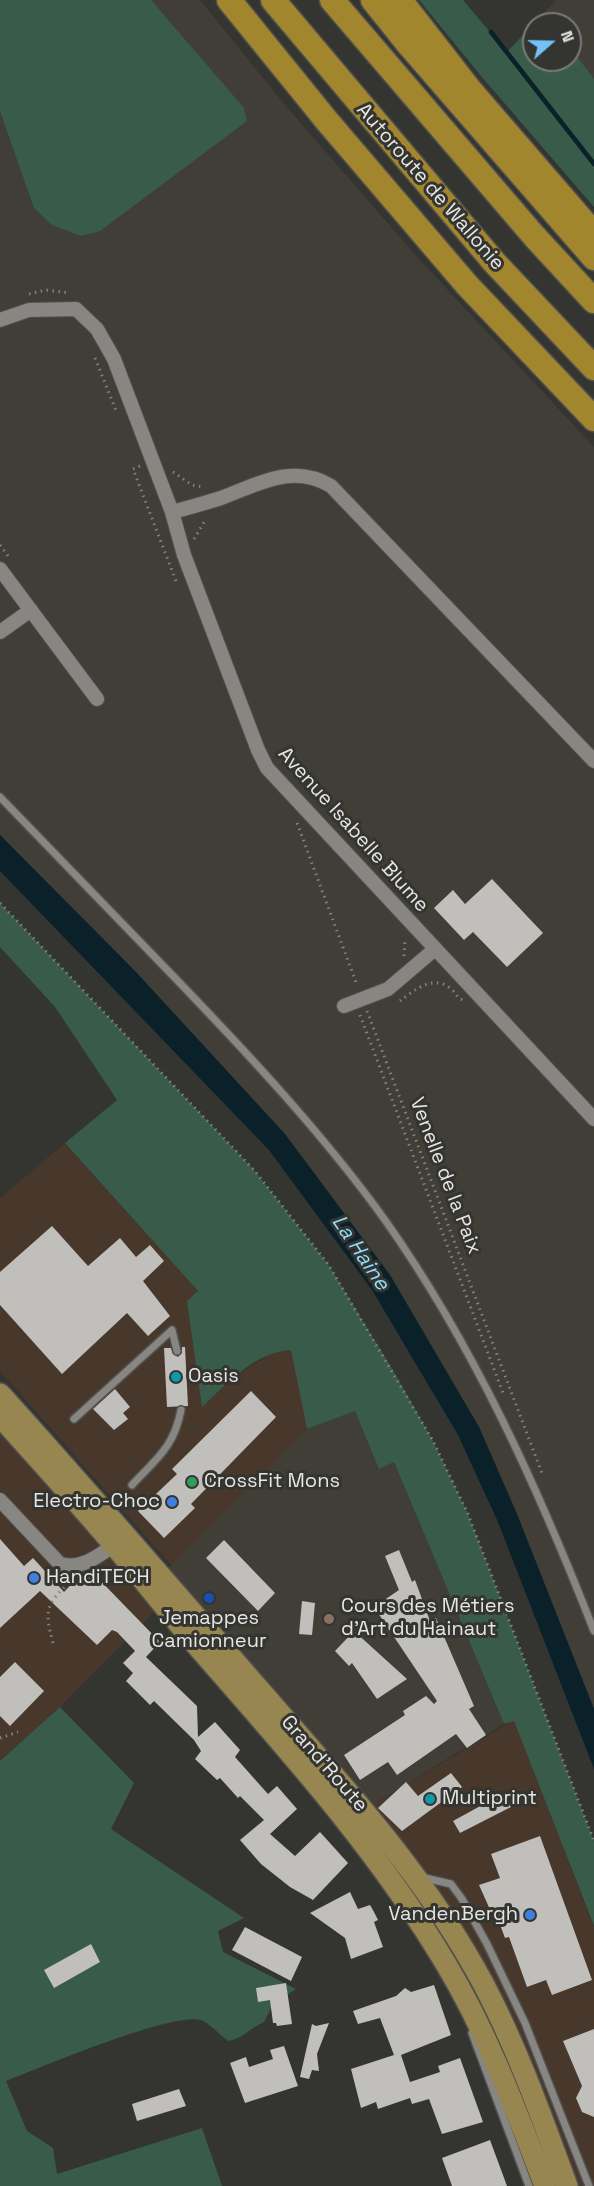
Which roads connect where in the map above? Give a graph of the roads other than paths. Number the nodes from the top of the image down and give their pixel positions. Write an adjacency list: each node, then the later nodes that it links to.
1 (229, 0): 11 (highway)
2 (273, 0): 10 (highway, Autoroute de Wallonie)
3 (332, 0): 8 (highway)
4 (373, 0): 7 (highway)
5 (400, 0): 6 (highway)
6 (594, 234)
7 (594, 258)
8 (594, 301)
9 (0, 320): 12 (street, Avenue Isabelle Blume)
10 (594, 368)
11 (594, 419)
12 (172, 512): 17 (street); 19 (street, Avenue Isabelle Blume)
13 (0, 569): 14 (street)
14 (31, 610): 15 (street); 16 (street)
15 (0, 632)
16 (97, 699)
17 (594, 761)
18 (0, 797): 30 (lane)
19 (435, 949): 20 (street); 21 (street, Avenue Isabelle Blume)
20 (344, 1006)
21 (594, 1119)
22 (177, 1351): 26 (lane)
23 (0, 1394): 32 (main road, Grand'Route)
24 (181, 1410): 27 (lane)
25 (0, 1416): 29 (main road, Grand'Route)
26 (74, 1419)
27 (132, 1485)
28 (0, 1500): 29 (street)
29 (114, 1545): 31 (main road, Grand'Route)
30 (594, 1631)
31 (456, 1981): 33 (lane); 34 (main road, Grand'Route)
32 (584, 2181)
33 (529, 2186)
34 (544, 2186)

